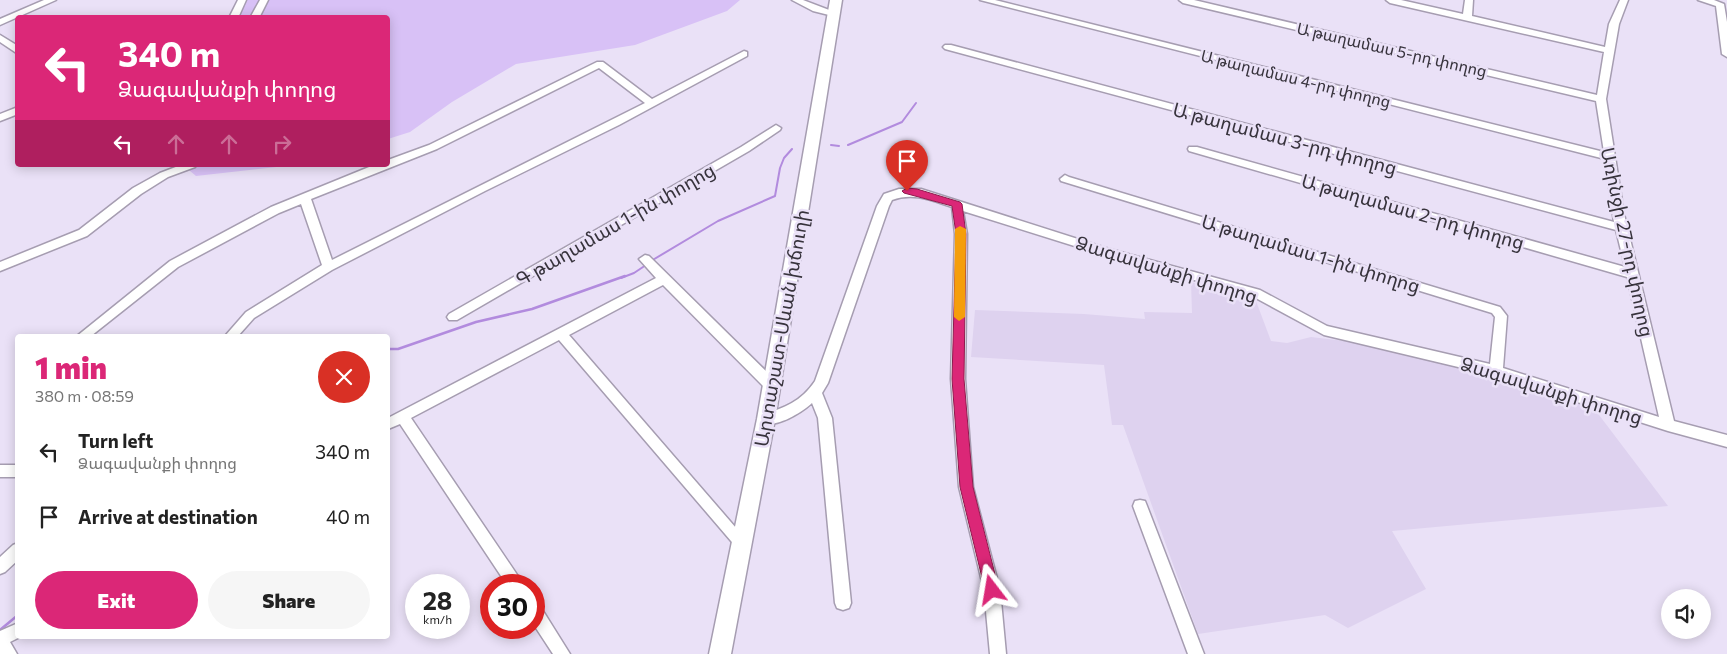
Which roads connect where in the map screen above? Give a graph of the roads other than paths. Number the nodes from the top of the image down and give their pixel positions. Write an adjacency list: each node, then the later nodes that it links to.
1 (52, 0): 13 (street)
2 (242, 0): 14 (street)
3 (264, 0): 15 (street)
4 (796, 0): 12 (street)
5 (984, 0): 32 (street, Ա թաղամաս 4-րդ փողոց)
6 (1183, 0): 26 (street, Ա թաղամաս 5-րդ փողոց)
7 (1390, 0): 17 (street)
8 (1469, 0): 17 (street)
9 (1624, 0): 23 (street, Առինջի 27-րդ փողոց)
10 (1702, 0): 11 (street)
11 (1724, 3): 20 (street)
12 (834, 6): 50 (main road, Արտաշատ-Սևան խճուղի)
13 (17, 15)
14 (234, 15)
15 (256, 15)
16 (15, 16): 18 (street)
17 (1467, 17): 23 (street)
18 (0, 22)
19 (0, 38): 21 (street)
20 (1726, 43): 25 (street)
21 (15, 48)
22 (948, 48): 39 (street, Ա թաղամաս 3-րդ փողոց)
23 (1610, 50): 26 (street, Առինջի 27-րդ փողոց)
24 (744, 54): 27 (street)
25 (1727, 54)
26 (1601, 99): 32 (street, Առինջի 27-րդ փողոց)
27 (651, 104): 33 (street); 42 (street)
28 (15, 111): 29 (street)
29 (0, 118)
30 (776, 128): 45 (street, Գ թաղամաս 1-ին փողոց)
31 (1193, 149): 43 (street, Ա թաղամաս 2-րդ փողոց)
32 (1608, 157): 39 (street, Առինջի 27-րդ փողոց)
33 (390, 163)
34 (186, 167): 41 (street)
35 (379, 167): 37 (street)
36 (1065, 179): 49 (street, Ա թաղամաս 1-ին փողոց)
37 (305, 199): 42 (street); 47 (street)
38 (957, 204): 49 (street, Ձագավանքի փողոց); 51 (street, Ձագավանքի փողոց); 71 (street)
39 (1622, 228): 43 (street, Առինջի 27-րդ փողոց)
40 (645, 259): 44 (street)
41 (0, 267)
42 (328, 267): 48 (street)
43 (1633, 274): 55 (street, Առինջի 27-րդ փողոց)
44 (666, 278): 46 (street); 50 (street)
45 (453, 317)
46 (560, 333): 52 (street); 60 (street)
47 (86, 334)
48 (233, 334)
49 (1496, 371): 55 (street, Ձագավանքի փողոց)
50 (771, 385): 53 (main road, Արտաշատ-Սևան խճուղի)
51 (815, 393): 53 (street, Ձագավանքի փողոց); 64 (street)
52 (402, 416): 54 (street); 63 (street)
53 (766, 419): 60 (main road, Արտաշատ-Սևան խճուղի)
54 (390, 423)
55 (1668, 425): 56 (street, Ձագավանքի փողոց)
56 (1727, 440)
57 (0, 471): 58 (street)
58 (15, 471)
59 (1140, 506): 72 (street)
60 (742, 543): 70 (main road, Արտաշատ-Սևան խճուղի)
61 (15, 553): 62 (street)
62 (0, 567)
63 (509, 574)
64 (843, 603)
65 (545, 628): 69 (street)
66 (15, 632): 67 (street)
67 (0, 641): 68 (street)
68 (9, 654)
69 (562, 654)
70 (720, 654)
71 (998, 654)
72 (1196, 654)

